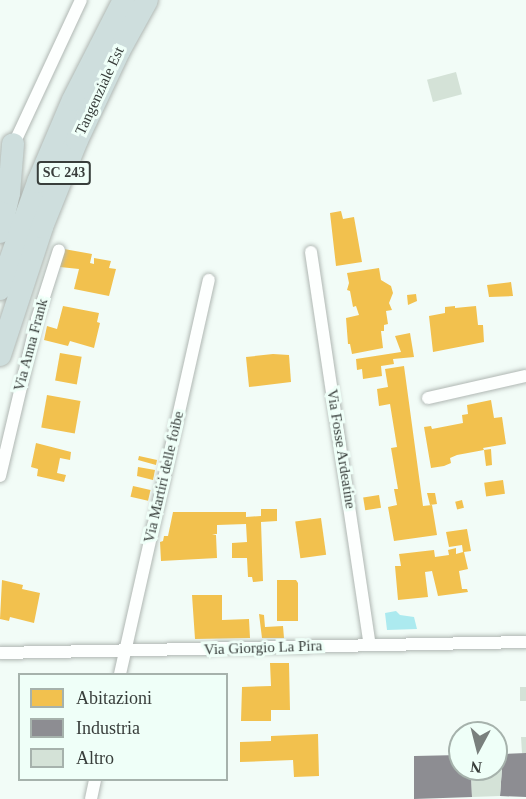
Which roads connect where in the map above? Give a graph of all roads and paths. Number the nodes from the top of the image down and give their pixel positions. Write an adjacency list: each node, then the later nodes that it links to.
1 (81, 0): 4 (street)
2 (124, 0): 10 (highway, Tangenziale Est / SC 243)
3 (147, 0): 11 (highway, Tangenziale Est / SC 243)
4 (13, 144): 5 (street); 6 (highway)
5 (0, 177)
6 (0, 232)
7 (59, 250): 14 (street, Via Anna Frank)
8 (311, 252): 16 (street, Via Fosse Ardeatine)
9 (209, 280): 17 (street, Via Martiri delle foibe)
10 (0, 289)
11 (0, 355)
12 (526, 376): 13 (street)
13 (428, 398)
14 (0, 476)
15 (526, 642): 16 (street, Via Giorgio La Pira)
16 (370, 645): 17 (street, Via Giorgio La Pira)
17 (125, 652): 18 (street, Via Giorgio La Pira); 19 (street, Via Martiri delle foibe)
18 (0, 653)
19 (120, 673)
20 (95, 781): 21 (street)
21 (91, 799)

